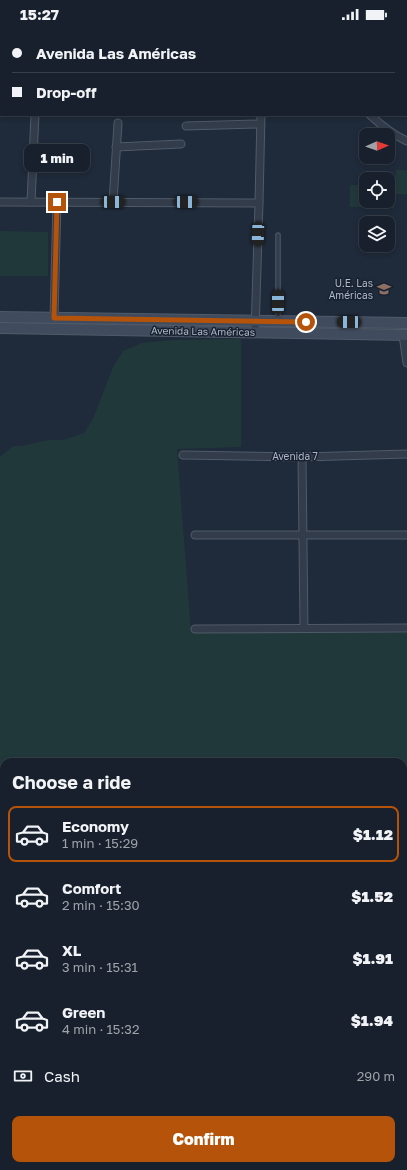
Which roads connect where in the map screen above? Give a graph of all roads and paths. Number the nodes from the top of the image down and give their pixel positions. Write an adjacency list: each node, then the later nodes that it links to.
1 (35, 116): 11 (street)
2 (260, 116): 5 (street)
3 (371, 116): 7 (street)
4 (118, 123): 9 (street)
5 (260, 124): 6 (street); 14 (street)
6 (186, 126)
7 (407, 141)
8 (181, 144): 9 (street)
9 (116, 147): 13 (street)
10 (0, 202): 11 (street)
11 (31, 202): 12 (street)
12 (57, 202): 13 (street); 17 (street)
13 (113, 202): 14 (street)
14 (260, 202): 18 (street)
15 (278, 235): 19 (lane)
16 (0, 317): 17 (main road, Avenida Las Américas)
17 (54, 318): 18 (main road, Avenida Las Américas)
18 (255, 322): 19 (main road, Avenida Las Américas); 22 (street)
19 (278, 322): 20 (main road, Avenida Las Américas)
20 (407, 323)
21 (0, 328): 22 (main road, Avenida Las Américas)
22 (255, 332): 23 (main road, Avenida Las Américas)
23 (405, 335): 24 (street)
24 (407, 363)
25 (407, 454): 27 (street, Avenida 7)
26 (183, 455): 27 (street, Avenida 7)
27 (302, 457): 30 (street)
28 (195, 535): 30 (street)
29 (407, 535): 30 (street)
30 (303, 536): 31 (street)
31 (304, 628): 32 (street); 33 (street)
32 (407, 628)
33 (195, 629)

